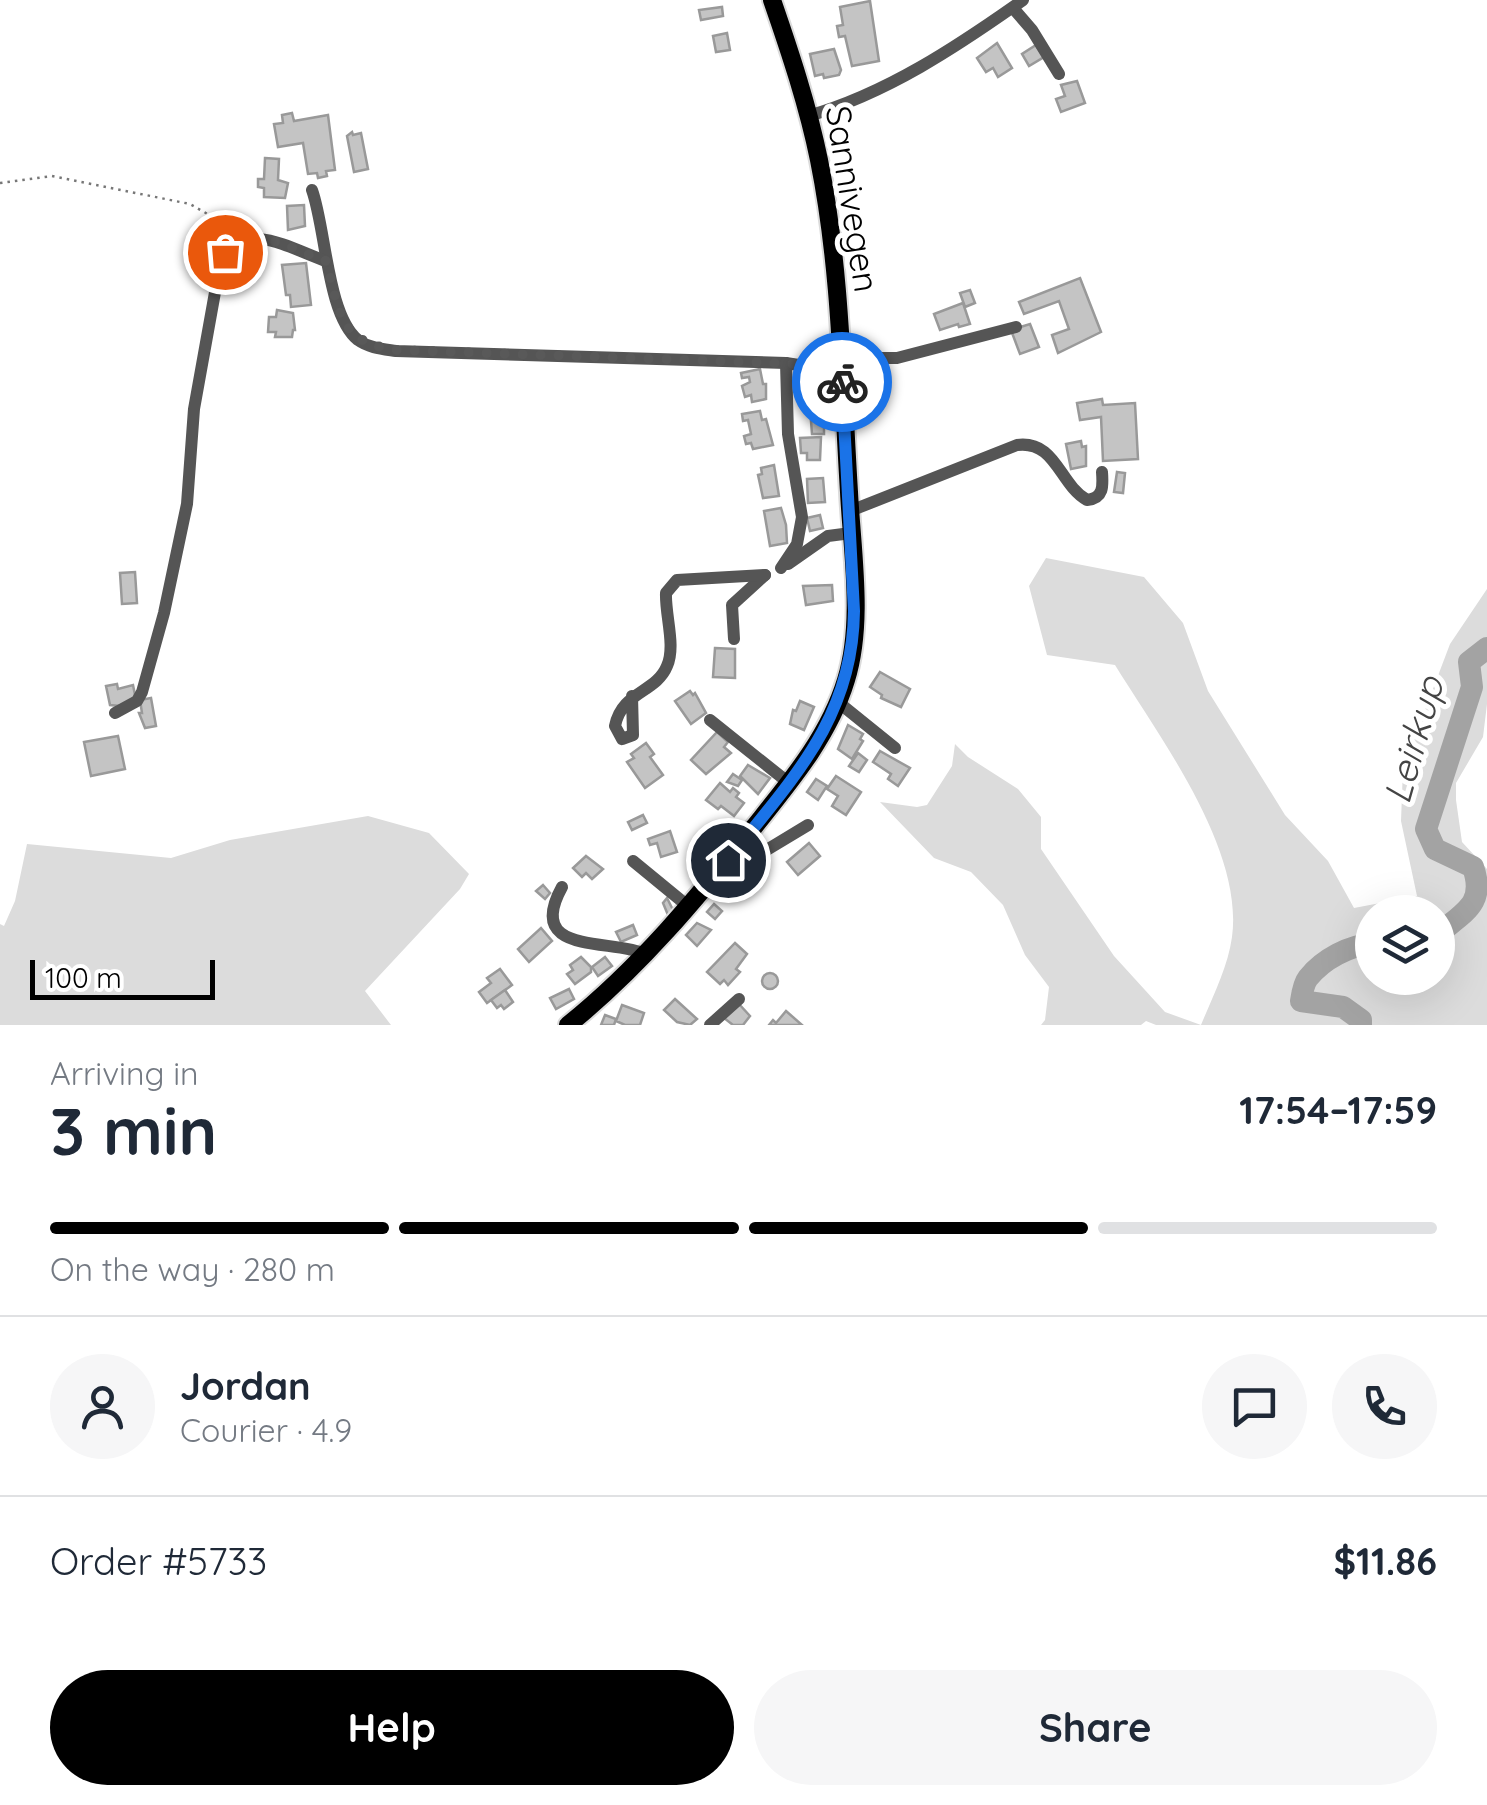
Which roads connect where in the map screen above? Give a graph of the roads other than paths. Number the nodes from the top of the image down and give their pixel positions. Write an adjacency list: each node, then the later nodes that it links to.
1 (772, 0): 4 (main road, Sannivegen)
2 (1018, 4): 3 (street); 4 (street)
3 (1059, 74)
4 (808, 116): 9 (main road, Sannivegen)
5 (312, 190): 6 (street)
6 (326, 261): 8 (street); 18 (street)
7 (1016, 326): 9 (street)
8 (786, 363): 9 (street); 13 (street)
9 (841, 365): 11 (main road, Sannivegen)
10 (1102, 472): 11 (street)
11 (850, 511): 12 (main road, Sannivegen)
12 (851, 533): 13 (street); 17 (main road, Sannivegen)
13 (781, 568): 14 (street)
14 (765, 575): 15 (street); 16 (street)
15 (734, 640)
16 (632, 696)
17 (838, 702): 20 (street); 21 (main road, Sannivegen)
18 (115, 713)
19 (710, 720): 21 (street)
20 (895, 748)
21 (789, 783): 24 (main road, Sannivegen)
22 (808, 825): 24 (street)
23 (633, 860): 26 (street)
24 (728, 860): 26 (main road, Sannivegen)
25 (562, 887): 27 (street)
26 (689, 907): 27 (main road, Sannivegen)
27 (646, 954): 29 (main road, Sannivegen)
28 (739, 999): 30 (street)
29 (568, 1025)
30 (710, 1025)

